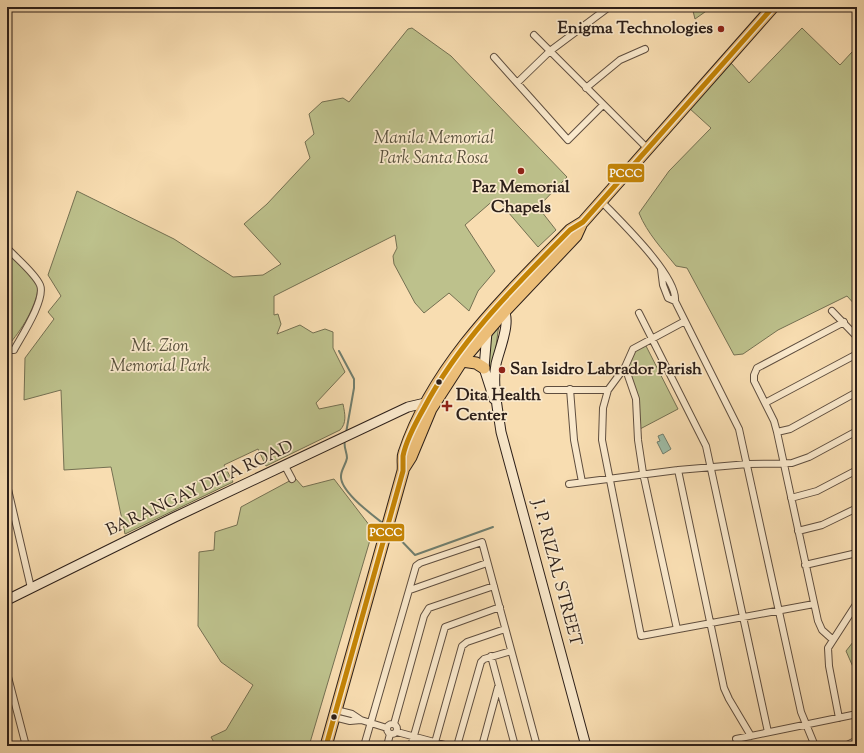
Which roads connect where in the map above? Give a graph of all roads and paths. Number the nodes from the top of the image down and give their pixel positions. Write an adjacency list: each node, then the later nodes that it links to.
1 (609, 7): 5 (street)
2 (773, 7): 10 (highway)
3 (534, 35): 5 (street)
4 (645, 49): 8 (street)
5 (550, 51): 7 (street); 8 (street)
6 (494, 57): 7 (street)
7 (517, 83): 9 (street)
8 (586, 88): 9 (street)
9 (603, 105): 10 (street)
10 (647, 148): 11 (highway)
11 (601, 200): 14 (highway); 18 (street)
12 (7, 248): 13 (street)
13 (10, 256): 23 (street)
14 (502, 308): 17 (highway); 20 (highway); 35 (main road, J. P. RIZAL STREET)
15 (832, 311): 19 (street)
16 (638, 313): 22 (street)
17 (488, 316): 20 (main road, J. P. RIZAL STREET); 33 (highway)
18 (685, 321): 22 (street); 39 (street)
19 (844, 322): 21 (street); 32 (street)
20 (487, 331): 25 (highway); 27 (main road, J. P. RIZAL STREET)
21 (857, 337)
22 (652, 338): 26 (street); 42 (street)
23 (7, 348)
24 (857, 354): 32 (street)
25 (462, 361): 27 (highway); 33 (highway)
26 (625, 367): 30 (street); 46 (street)
27 (484, 368): 35 (main road, J. P. RIZAL STREET)
28 (570, 389): 29 (street); 30 (street); 49 (street)
29 (547, 390)
30 (608, 390): 47 (street)
31 (857, 392): 38 (street)
32 (765, 403): 38 (street)
33 (429, 405): 34 (main road, BARANGAY DITA ROAD); 36 (highway); 43 (highway)
34 (408, 407): 36 (main road); 41 (main road, BARANGAY DITA ROAD)
35 (498, 408): 97 (main road, J. P. RIZAL STREET)
36 (417, 421): 43 (highway)
37 (857, 431): 40 (street)
38 (778, 432): 40 (street)
39 (748, 464): 40 (street); 42 (street); 65 (street)
40 (784, 464): 52 (street)
41 (286, 466): 48 (street); 59 (main road, BARANGAY DITA ROAD)
42 (711, 467): 44 (street); 66 (street)
43 (404, 468): 75 (highway)
44 (678, 470): 46 (street); 67 (street)
45 (857, 470): 52 (street)
46 (643, 473): 47 (street); 69 (street)
47 (609, 478): 49 (street); 69 (street)
48 (292, 479)
49 (582, 482): 50 (street)
50 (569, 484)
51 (7, 485): 59 (street)
52 (791, 498): 54 (street)
53 (857, 508): 54 (street)
54 (798, 531): 57 (street)
55 (857, 554): 57 (street)
56 (487, 563): 58 (street); 60 (street); 60 (street)
57 (805, 565): 63 (street)
58 (494, 586): 64 (street); 80 (street)
59 (31, 588): 61 (main road, BARANGAY DITA ROAD)
60 (410, 590): 78 (street)
61 (7, 600)
62 (857, 603): 70 (street)
63 (814, 604): 65 (street); 70 (street)
64 (500, 607): 68 (street); 83 (street)
65 (780, 610): 66 (street); 79 (street)
66 (744, 617): 67 (street); 81 (street)
67 (711, 623): 69 (street); 82 (street)
68 (505, 629): 71 (street); 86 (street)
69 (677, 629)
70 (832, 639): 77 (street)
71 (511, 651): 72 (street); 96 (street)
72 (491, 656): 74 (street); 93 (street)
73 (7, 674): 87 (street)
74 (499, 685): 94 (street); 95 (street)
75 (335, 714): 78 (street); 88 (highway)
76 (857, 714): 77 (street)
77 (839, 718): 79 (street)
78 (371, 723): 80 (street); 89 (street)
79 (805, 725): 81 (street); 98 (street)
80 (392, 731): 83 (street); 90 (street)
81 (768, 732): 82 (street)
82 (751, 736): 84 (street)
83 (413, 737): 86 (street); 91 (street)
84 (736, 739)
85 (857, 740): 99 (street)
86 (434, 744): 92 (street)
87 (26, 746)
88 (326, 746)
89 (364, 746)
90 (387, 746)
91 (411, 746)
92 (449, 746)
93 (457, 746)
94 (482, 746)
95 (515, 746)
96 (538, 746)
97 (586, 746)
98 (815, 746)
99 (845, 746)

